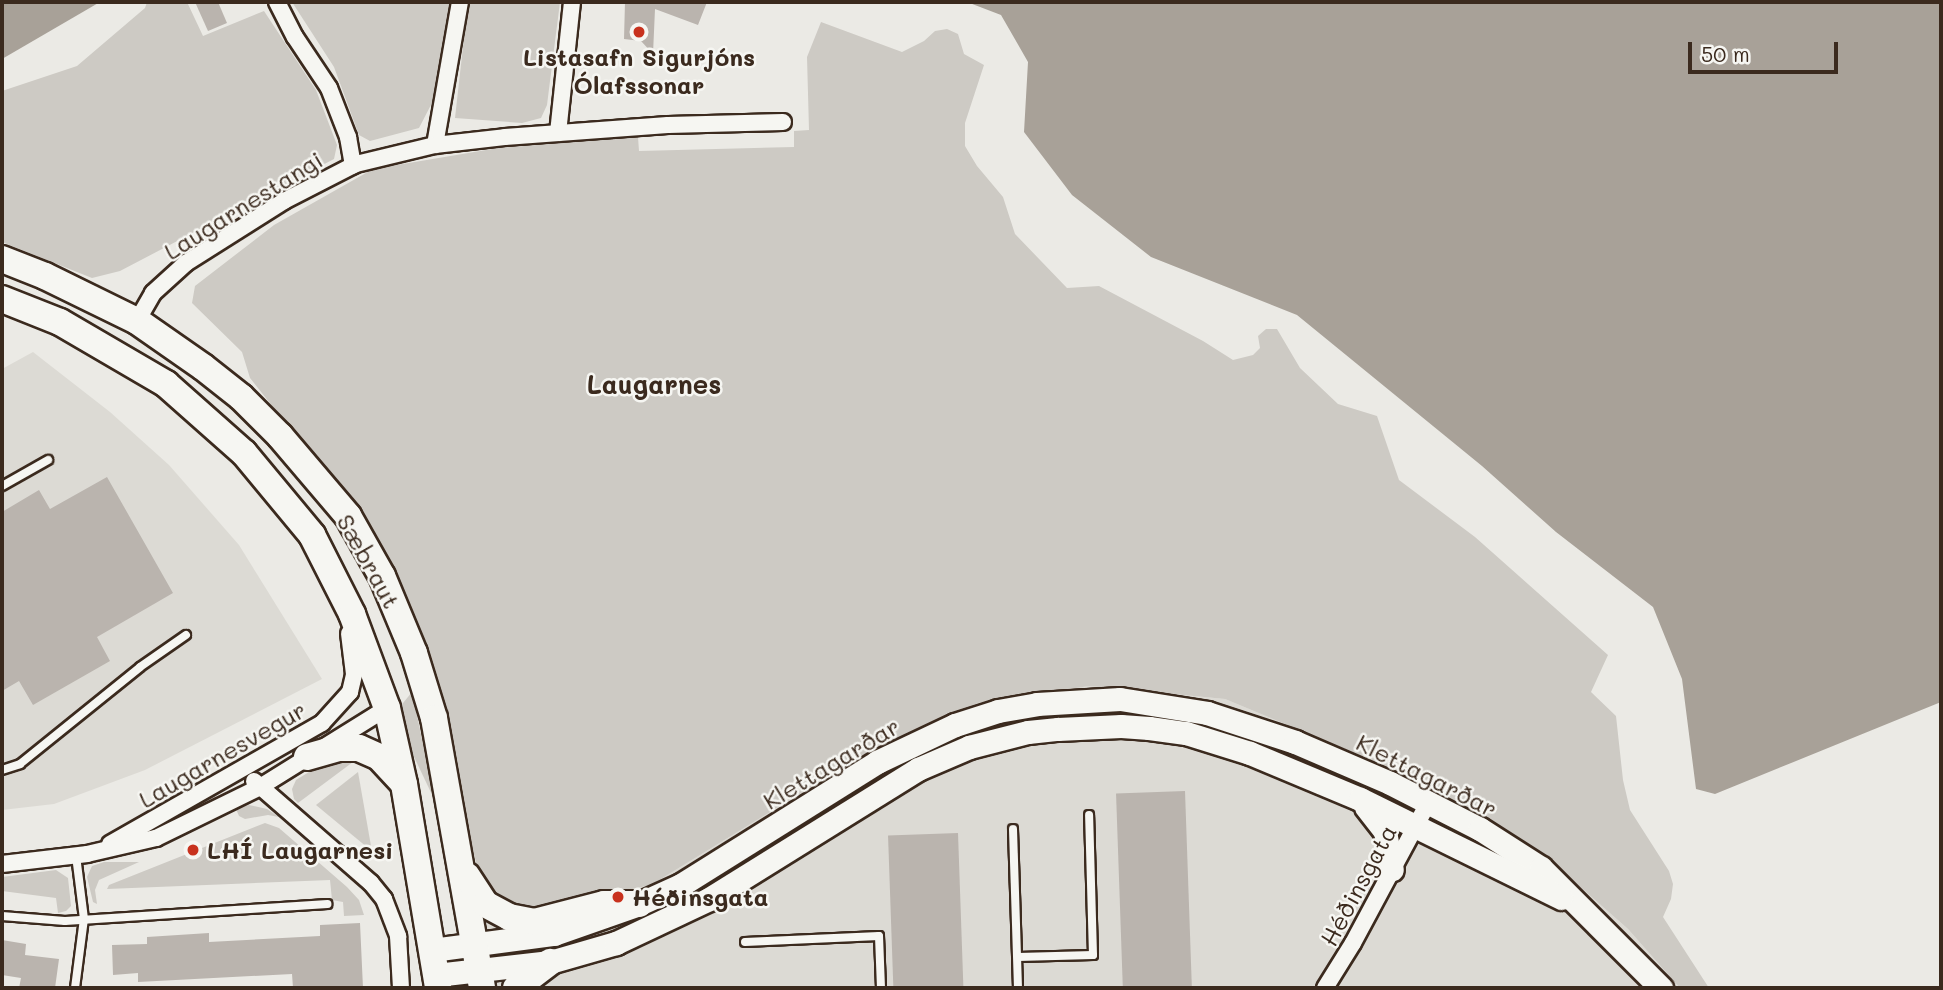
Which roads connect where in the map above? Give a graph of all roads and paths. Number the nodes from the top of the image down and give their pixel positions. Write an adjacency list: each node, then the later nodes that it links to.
1 (277, 2): 7 (street, Laugarnestangi)
2 (460, 2): 6 (street)
3 (572, 2): 5 (street)
4 (783, 122): 5 (street, Laugarnestangi)
5 (558, 133): 6 (street, Laugarnestangi)
6 (435, 145): 7 (street, Laugarnestangi)
7 (353, 166): 10 (street, Laugarnestangi)
8 (2, 259): 10 (main road, Sæbraut)
9 (2, 299): 13 (main road, Sæbraut)
10 (137, 321): 15 (main road, Sæbraut)
11 (48, 460): 12 (lane)
12 (2, 486)
13 (338, 586): 16 (main road, Sæbraut); 18 (street, Laugarnesvegur)
14 (186, 635): 19 (lane)
15 (417, 661): 16 (main road); 29 (main road, Sæbraut)
16 (387, 708): 17 (street, Laugarnesvegur); 20 (main road, Sæbraut)
17 (307, 757): 20 (main road); 21 (street, Laugarnesvegur)
18 (244, 768): 21 (street); 27 (street, Laugarnesvegur)
19 (2, 770)
20 (404, 784): 40 (main road, Sæbraut)
21 (260, 788): 27 (street, Laugarnesvegur); 42 (street)
22 (1360, 799): 25 (main road, Klettagarðar); 30 (main road); 38 (main road, Klettagarðar)
23 (1429, 803): 25 (street, Héðinsgata); 32 (main road, Klettagarðar); 35 (main road, Klettagarðar)
24 (1089, 815): 37 (lane)
25 (1414, 828): 30 (street, Héðinsgata); 35 (main road, Klettagarðar)
26 (1013, 829): 37 (lane)
27 (82, 855): 28 (street, Laugarnesvegur); 34 (lane)
28 (2, 864)
29 (462, 869): 32 (main road); 39 (main road, Sæbraut)
30 (1392, 869): 46 (street, Héðinsgata)
31 (327, 904): 34 (lane)
32 (639, 904): 39 (main road, Klettagarðar)
33 (2, 916): 34 (lane)
34 (84, 919): 41 (lane)
35 (1595, 921): 47 (main road, Klettagarðar)
36 (745, 942): 44 (lane)
37 (1018, 957): 45 (lane)
38 (550, 962): 39 (main road, Klettagarðar); 43 (main road)
39 (479, 967): 40 (main road, Klettagarðar)
40 (436, 971)
41 (75, 988)
42 (401, 988)
43 (516, 988)
44 (881, 988)
45 (1018, 988)
46 (1325, 988)
47 (1661, 988)

